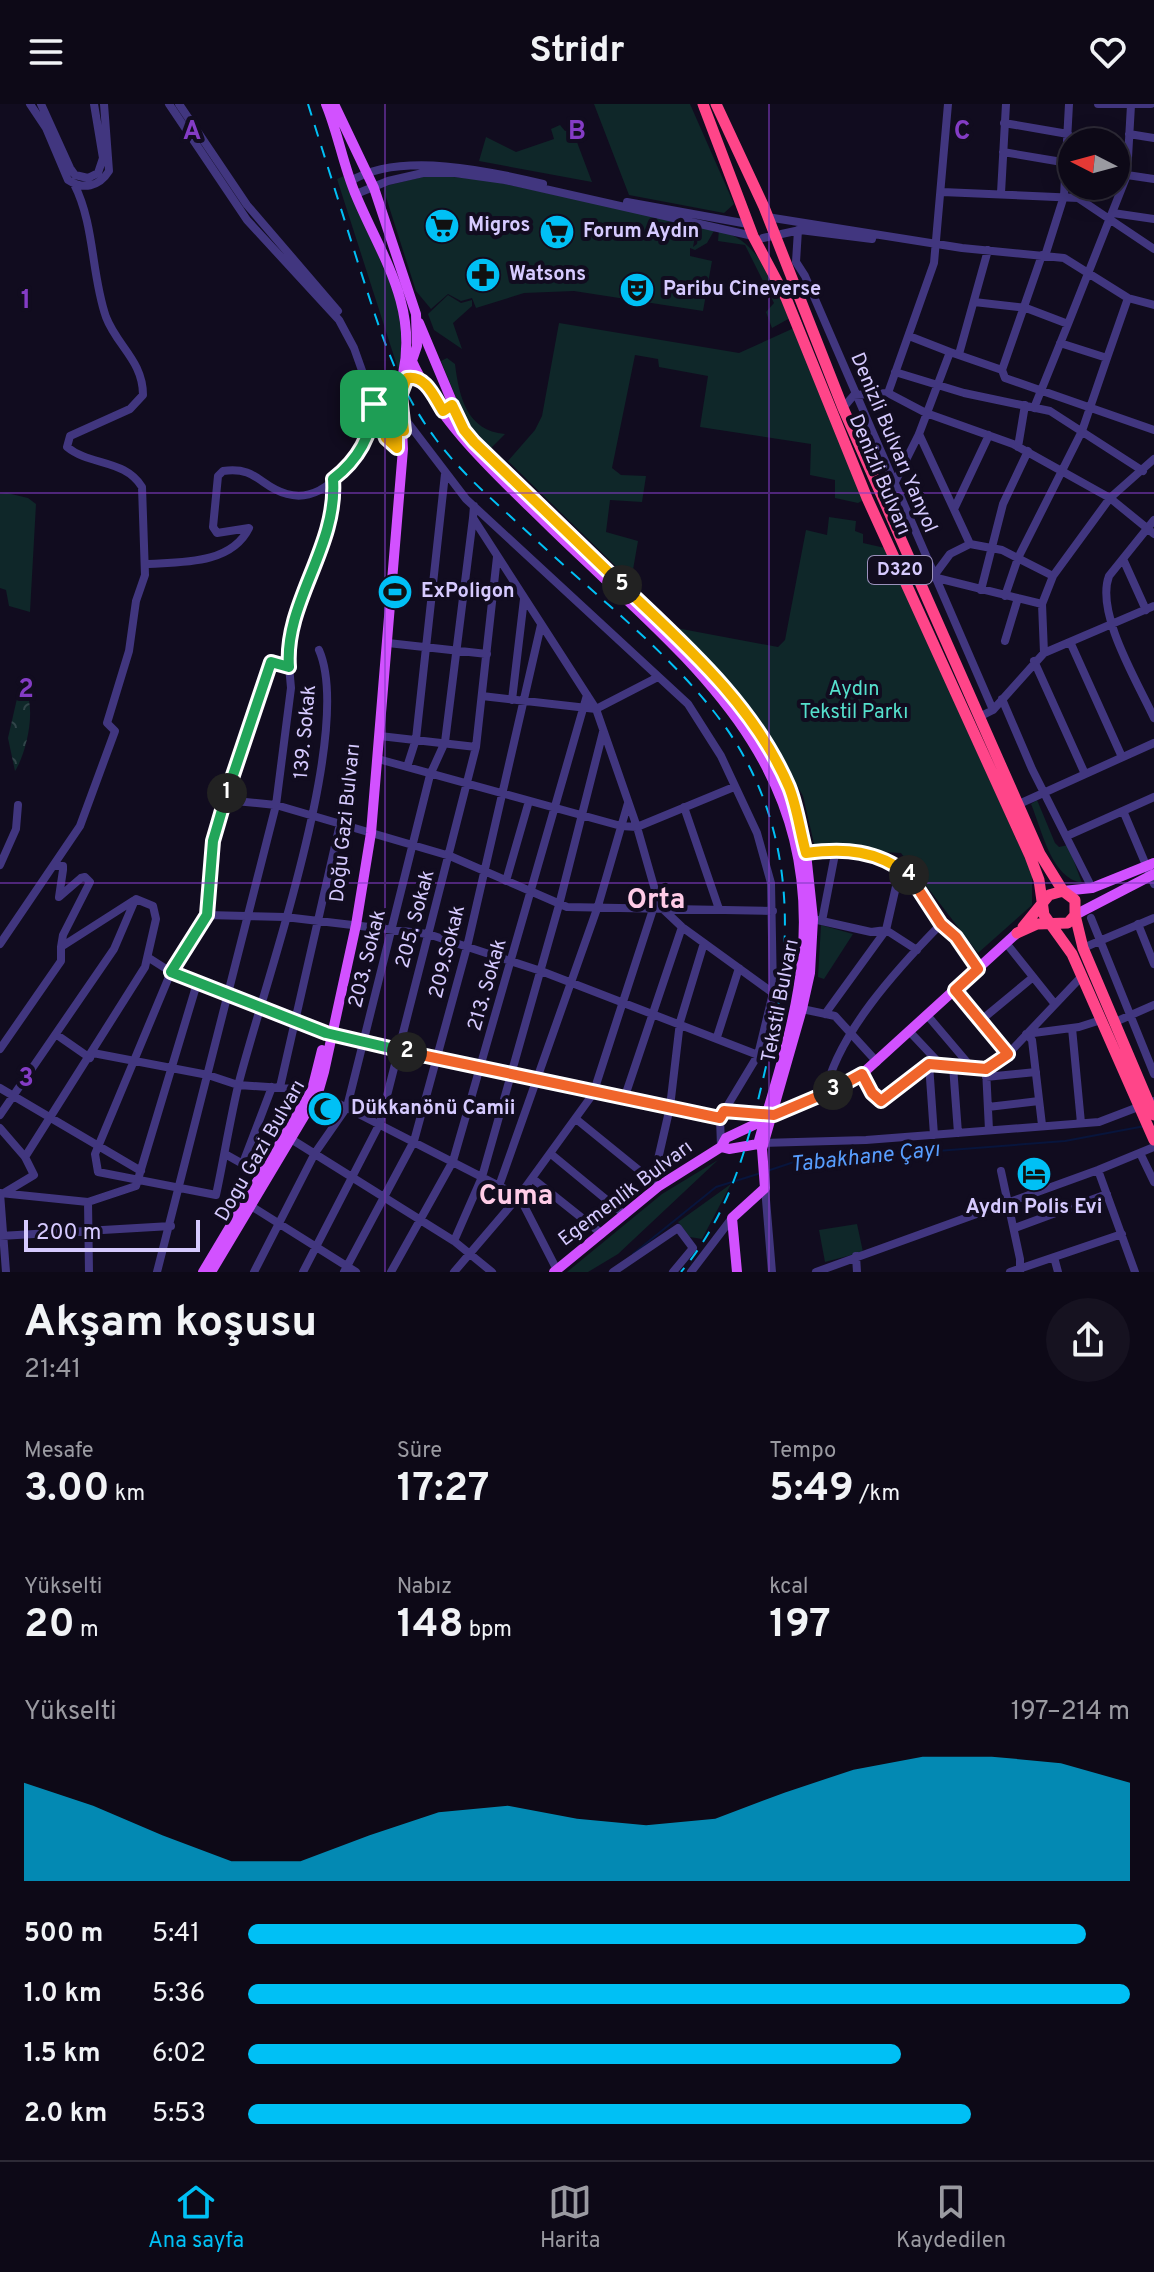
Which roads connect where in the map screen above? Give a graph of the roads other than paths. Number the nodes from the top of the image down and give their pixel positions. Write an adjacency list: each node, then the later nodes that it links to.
1 (30, 104): 29 (street)
2 (41, 104): 3 (street)
3 (94, 104)
4 (104, 104): 30 (street)
5 (169, 104): 73 (street)
6 (179, 104): 81 (street)
7 (326, 104): 28 (main road)
8 (334, 104): 25 (main road, Tekstil Bulvarı)
9 (703, 104): 44 (highway, Denizli Bulvarı / D320)
10 (716, 104): 45 (highway, Denizli Bulvarı / D320)
11 (948, 104): 31 (street)
12 (1006, 104): 17 (street)
13 (1069, 104): 18 (street)
14 (1098, 104): 16 (street)
15 (1151, 104): 16 (street)
16 (1131, 105): 19 (street)
17 (1004, 123): 20 (street); 23 (street)
18 (1068, 128)
19 (1129, 128)
20 (1058, 132)
21 (1130, 134): 22 (street)
22 (1154, 138)
23 (1003, 152): 24 (street); 32 (street)
24 (1058, 161)
25 (368, 173): 28 (street); 34 (main road, Tekstil Bulvarı); 36 (street)
26 (1130, 175): 27 (street)
27 (1154, 179)
28 (351, 181): 33 (main road)
29 (74, 184): 30 (street); 40 (street)
30 (88, 186): 40 (street)
31 (942, 192): 32 (street); 47 (street)
32 (1001, 193): 35 (street)
33 (356, 194): 34 (street); 41 (main road)
34 (375, 194): 36 (street); 41 (main road); 57 (main road, Tekstil Bulvarı)
35 (1058, 196)
36 (596, 198): 44 (street); 45 (street)
37 (1063, 200): 51 (street)
38 (1082, 200): 42 (street)
39 (1118, 200): 42 (street)
40 (84, 204): 105 (street)
41 (361, 206): 61 (main road)
42 (1112, 217): 43 (street); 48 (street); 52 (street)
43 (1154, 219)
44 (748, 224): 45 (highway, Denizli Bulvarı / D320); 45 (highway)
45 (765, 230): 46 (street); 47 (street); 50 (highway, Denizli Bulvarı / D320); 183 (highway, Denizli Bulvarı / D320)
46 (798, 230): 47 (street); 50 (street); 72 (street, Denizli Bulvarı Yanyol)
47 (937, 244): 49 (street); 59 (street)
48 (1154, 249)
49 (988, 250): 51 (street); 54 (street)
50 (782, 254): 76 (highway, Denizli Bulvarı / D320)
51 (1044, 256): 52 (street); 56 (street)
52 (1086, 271): 53 (street); 58 (street)
53 (1128, 298): 55 (street); 63 (street)
54 (974, 302): 56 (street); 62 (street)
55 (1154, 305)
56 (1026, 308): 58 (street); 65 (street)
57 (416, 314): 64 (main road); 75 (main road, Tekstil Bulvarı)
58 (1068, 324): 60 (street)
59 (909, 336): 62 (street); 66 (street)
60 (1060, 343): 63 (street); 70 (street)
61 (407, 346): 64 (main road, Tekstil Bulvarı); 81 (main road, Doğu Gazi Bulvarı)
62 (954, 353): 65 (street); 69 (street)
63 (1107, 358): 77 (street)
64 (413, 362): 67 (main road); 68 (main road, Tekstil Bulvarı)
65 (1002, 370): 70 (street)
66 (895, 372): 69 (street); 71 (street)
67 (407, 378): 68 (main road); 78 (main road)
68 (423, 381): 75 (main road, Tekstil Bulvarı)
69 (939, 386): 74 (street); 79 (street)
70 (1040, 391): 74 (street); 77 (street)
71 (888, 393): 72 (street); 79 (street)
72 (854, 395): 76 (street); 93 (street, Denizli Bulvarı Yanyol)
73 (374, 404): 86 (street); 92 (street)
74 (1029, 406): 82 (street); 85 (street)
75 (448, 408): 171 (main road, Tekstil Bulvarı); 195 (main road, Tekstil Bulvarı)
76 (843, 408): 94 (highway, Denizli Bulvarı / D320)
77 (1091, 408): 80 (street); 82 (street)
78 (401, 413): 81 (main road); 91 (street)
79 (926, 413): 83 (street); 84 (street)
80 (1154, 430)
81 (400, 431): 86 (main road, Doğu Gazi Bulvarı); 117 (main road)
82 (1082, 431): 89 (street); 90 (street)
83 (919, 434): 93 (street); 97 (street)
84 (989, 435): 85 (street); 97 (street)
85 (1018, 447): 87 (street)
86 (397, 448): 117 (main road, Doğu Gazi Bulvarı)
87 (1028, 451): 89 (street); 101 (street)
88 (1154, 459): 90 (street)
89 (1064, 471): 95 (street); 103 (street)
90 (1143, 471): 95 (street)
91 (445, 474): 96 (street); 119 (street)
92 (333, 479): 105 (street); 125 (street)
93 (894, 484): 94 (street); 107 (street, Denizli Bulvarı Yanyol)
94 (882, 490): 107 (highway, Denizli Bulvarı / D320)
95 (1110, 498): 99 (street); 106 (street)
96 (474, 506): 98 (street, 203. Sokak); 126 (street)
97 (955, 507): 100 (street)
98 (473, 518): 102 (street); 121 (street, 203. Sokak)
99 (1152, 527): 104 (street)
100 (970, 544): 101 (street); 107 (street)
101 (994, 549): 103 (street); 108 (street)
102 (497, 557): 111 (street); 123 (street, 205. Sokak)
103 (1018, 558): 106 (street); 109 (street)
104 (1123, 559): 113 (street); 115 (street)
105 (146, 564): 174 (street)
106 (1053, 576): 112 (street)
107 (928, 579): 108 (street); 134 (street, Denizli Bulvarı Yanyol); 135 (highway, Denizli Bulvarı / D320)
108 (981, 590): 109 (street)
109 (1005, 596): 110 (street)
110 (1018, 598): 112 (street); 116 (street)
111 (524, 599): 114 (street); 130 (street)
112 (1042, 604): 122 (street)
113 (1151, 609): 115 (street)
114 (541, 625): 127 (street); 131 (street, 209.Sokak)
115 (1112, 625): 118 (street); 136 (street)
116 (1005, 641)
117 (384, 642): 119 (street); 138 (main road, Doğu Gazi Bulvarı)
118 (1071, 644): 122 (street); 143 (street)
119 (426, 647): 121 (street); 139 (street)
120 (319, 650): 163 (street, 139. Sokak)
121 (457, 651): 123 (street); 140 (street, 203. Sokak)
122 (1044, 653): 124 (street)
123 (487, 654): 128 (street, 205. Sokak)
124 (1034, 661): 129 (street); 146 (street)
125 (289, 667): 153 (street); 158 (street)
126 (658, 677): 132 (street); 149 (street)
127 (587, 695): 132 (street); 133 (street, 213. Sokak)
128 (482, 696): 130 (street); 142 (street, 205. Sokak)
129 (1002, 699): 134 (street); 150 (street)
130 (512, 700): 131 (street)
131 (523, 703): 133 (street); 151 (street, 209.Sokak)
132 (596, 709): 133 (street); 137 (street)
133 (581, 710): 160 (street, 213. Sokak)
134 (993, 710): 135 (street)
135 (981, 716): 156 (highway, Denizli Bulvarı / D320)
136 (1154, 718)
137 (603, 731): 155 (street); 162 (street)
138 (377, 738): 139 (street); 144 (main road); 167 (main road, Doğu Gazi Bulvarı)
139 (416, 739): 140 (street); 145 (street)
140 (445, 742): 142 (street); 147 (street, 203. Sokak)
141 (1154, 743): 143 (street)
142 (476, 747): 148 (street, 205. Sokak)
143 (1122, 757): 146 (street)
144 (378, 759): 145 (street); 167 (main road)
145 (407, 767): 147 (street)
146 (1085, 774): 150 (street)
147 (430, 775): 148 (street); 169 (street, 203. Sokak)
148 (466, 785): 151 (street); 172 (street, 205. Sokak)
149 (734, 787): 159 (street); 188 (street)
150 (1043, 793): 156 (street); 168 (street)
151 (502, 795): 154 (street); 176 (street, 209.Sokak)
152 (1154, 797): 161 (street)
153 (225, 800): 158 (street); 189 (street)
154 (529, 801): 160 (street); 178 (street)
155 (628, 802): 165 (street); 166 (street)
156 (1019, 804): 180 (highway, Denizli Bulvarı / D320)
157 (18, 805): 173 (street)
158 (276, 805): 163 (street); 191 (street)
159 (684, 807): 166 (street); 187 (street)
160 (555, 808): 162 (street); 181 (street, 213. Sokak)
161 (1124, 813): 168 (street); 177 (street)
162 (582, 816): 165 (street); 184 (street)
163 (311, 817): 164 (street); 192 (street, 139. Sokak)
164 (340, 824): 167 (street); 196 (street)
165 (621, 826): 166 (street); 185 (street)
166 (637, 827): 186 (street)
167 (368, 832): 169 (street); 197 (main road, Doğu Gazi Bulvarı)
168 (1069, 835): 179 (street)
169 (414, 844): 172 (street); 202 (street, 203. Sokak)
170 (836, 849): 171 (street); 175 (street); 195 (street)
171 (806, 853): 195 (main road, Tekstil Bulvarı)
172 (450, 856): 176 (street); 205 (street, 205. Sokak)
173 (0, 865)
174 (55, 866): 209 (street); 210 (street)
175 (900, 869): 198 (street); 203 (street)
176 (485, 871): 178 (street); 211 (street, 209.Sokak)
177 (1152, 873): 179 (main road); 190 (main road)
178 (506, 881): 181 (street)
179 (1092, 888): 180 (main road)
180 (1063, 891): 183 (highway); 190 (highway)
181 (531, 893): 184 (street); 215 (street, 213. Sokak)
182 (136, 899): 210 (street); 214 (street); 247 (street)
183 (1043, 904): 199 (highway); 204 (highway)
184 (559, 905): 185 (street); 219 (street)
185 (598, 906): 186 (street); 224 (street)
186 (659, 908): 187 (street); 201 (street); 228 (street)
187 (719, 909): 188 (street)
188 (773, 911): 226 (street)
189 (207, 915): 191 (street); 220 (street)
190 (1075, 915): 199 (highway); 212 (highway)
191 (247, 916): 192 (street); 227 (street)
192 (285, 917): 196 (street); 231 (street, 139. Sokak)
193 (1091, 918): 206 (street)
194 (1154, 918): 200 (street)
195 (813, 919): 203 (street); 232 (main road, Tekstil Bulvarı); 288 (main road, Tekstil Bulvarı)
196 (320, 921): 197 (street); 238 (street)
197 (354, 924): 202 (street); 245 (main road, Doğu Gazi Bulvarı)
198 (941, 924): 213 (street); 218 (street)
199 (1052, 924): 204 (highway); 221 (highway)
200 (1138, 924): 206 (street); 216 (street)
201 (682, 927): 207 (street); 233 (street)
202 (391, 928): 205 (street); 249 (street, 203. Sokak)
203 (886, 930): 213 (street); 234 (street)
204 (1017, 933): 208 (main road, Egemenlik Bulvarı)
205 (428, 934): 211 (street); 251 (street, 205. Sokak)
206 (1100, 941): 212 (street); 236 (street)
207 (704, 943): 217 (street); 240 (street)
208 (1006, 943): 218 (main road, Egemenlik Bulvarı); 222 (street)
209 (0, 944)
210 (61, 947): 250 (street)
211 (467, 947): 215 (street); 255 (street, 209.Sokak)
212 (1083, 948): 241 (highway)
213 (917, 950): 243 (street)
214 (149, 958): 220 (street); 253 (street)
215 (512, 961): 219 (street); 261 (street, 213. Sokak)
216 (1154, 964)
217 (739, 968): 226 (street); 248 (street)
218 (978, 969): 225 (main road, Egemenlik Bulvarı)
219 (541, 971): 224 (street); 269 (street)
220 (171, 972): 223 (street); 256 (street)
221 (1082, 976): 229 (street); 237 (highway)
222 (1032, 978): 229 (street); 239 (street)
223 (198, 980): 227 (street); 263 (street)
224 (572, 983): 228 (street); 270 (street)
225 (955, 990): 235 (main road, Egemenlik Bulvarı); 239 (street)
226 (773, 993): 254 (street)
227 (228, 994): 231 (street); 268 (street)
228 (624, 1002): 233 (street); 276 (street)
229 (1054, 1003): 246 (street)
230 (1154, 1005): 236 (street)
231 (260, 1007): 238 (street); 271 (street, 139. Sokak)
232 (802, 1009): 234 (street); 288 (main road, Tekstil Bulvarı)
233 (653, 1012): 240 (street); 279 (street)
234 (825, 1014): 243 (street)
235 (927, 1015): 244 (main road, Egemenlik Bulvarı); 262 (street)
236 (1130, 1016): 241 (street); 267 (street)
237 (1101, 1020): 242 (street); 272 (highway)
238 (295, 1021): 245 (street); 273 (street)
239 (980, 1021): 252 (street)
240 (680, 1022): 248 (street); 283 (street)
241 (1115, 1022): 272 (highway)
242 (1072, 1028): 246 (street); 292 (street)
243 (851, 1031): 257 (street); 277 (street)
244 (909, 1031): 257 (main road, Egemenlik Bulvarı); 259 (street)
245 (329, 1034): 249 (street); 275 (main road, Doğu Gazi Bulvarı)
246 (1026, 1034): 252 (street); 264 (street)
247 (57, 1035): 253 (street); 278 (street)
248 (717, 1037): 254 (street)
249 (363, 1042): 251 (street); 282 (street, 203. Sokak)
250 (0, 1049)
251 (397, 1049): 255 (street); 291 (street, 205. Sokak)
252 (1008, 1054): 265 (street)
253 (92, 1055): 256 (street); 289 (street)
254 (758, 1055): 286 (street)
255 (437, 1059): 261 (street); 300 (street, 209.Sokak)
256 (134, 1060): 263 (street); 304 (street)
257 (877, 1062): 266 (main road, Egemenlik Bulvarı)
258 (929, 1064): 259 (street); 266 (street); 297 (street)
259 (941, 1065): 260 (street)
260 (953, 1066): 262 (street); 296 (street)
261 (480, 1068): 269 (street); 310 (street, 213. Sokak)
262 (973, 1068): 265 (street)
263 (171, 1070): 268 (street); 314 (street)
264 (1036, 1072): 265 (street); 280 (street)
265 (986, 1073): 284 (street)
266 (862, 1074): 277 (main road, Egemenlik Bulvarı)
267 (1154, 1074)
268 (208, 1075): 271 (street); 323 (street)
269 (508, 1075): 270 (street); 316 (street)
270 (538, 1082): 276 (street); 322 (street)
271 (238, 1085): 273 (street); 307 (street, 139. Sokak)
272 (1136, 1086): 287 (highway); 299 (highway)
273 (276, 1087): 275 (street); 311 (street)
274 (0, 1088): 278 (street)
275 (315, 1092): 282 (street); 298 (main road, Dogu Gazi Bulvarı); 315 (main road, Doğu Gazi Bulvarı)
276 (593, 1094): 279 (street); 290 (street)
277 (825, 1094): 288 (main road, Egemenlik Bulvarı)
278 (14, 1096): 285 (street); 289 (street)
279 (624, 1099): 283 (street)
280 (1039, 1101): 284 (street); 293 (street)
281 (1154, 1101): 292 (street)
282 (347, 1107): 291 (street); 305 (street, 203. Sokak)
283 (670, 1107): 286 (street); 320 (street)
284 (988, 1107): 294 (street)
285 (0, 1115)
286 (722, 1115): 288 (street); 301 (street)
287 (1154, 1115)
288 (769, 1116): 301 (main road, Egemenlik Bulvarı); 302 (main road)
289 (50, 1119): 304 (street); 309 (street)
290 (576, 1119): 308 (street); 320 (street)
291 (380, 1123): 300 (street); 317 (street, 205. Sokak)
292 (1081, 1123): 293 (street)
293 (1042, 1125): 294 (street)
294 (989, 1130): 296 (street)
295 (2, 1133): 309 (street)
296 (958, 1133): 297 (street)
297 (934, 1135): 302 (street)
298 (291, 1139): 305 (street); 315 (main road, Dogu Gazi Bulvarı)
299 (1154, 1139)
300 (414, 1141): 310 (street); 327 (street, 209.Sokak)
301 (721, 1147): 302 (main road); 320 (main road, Egemenlik Bulvarı)
302 (762, 1147): 321 (main road)
303 (1154, 1147): 306 (street)
304 (98, 1148): 314 (street); 314 (street)
305 (315, 1153): 317 (street); 334 (street, 203. Sokak)
306 (1140, 1153): 312 (street); 319 (street)
307 (225, 1154): 311 (street); 323 (street, 139. Sokak)
308 (551, 1154): 318 (street); 331 (street)
309 (25, 1157): 324 (street)
310 (453, 1161): 316 (street); 333 (street, 213. Sokak)
311 (243, 1163): 315 (street)
312 (1098, 1170): 325 (street); 328 (street)
313 (1001, 1171): 328 (street)
314 (140, 1175): 323 (street); 329 (street)
315 (264, 1176): 330 (main road, Dogu Gazi Bulvarı); 352 (main road, Doğu Gazi Bulvarı)
316 (482, 1177): 322 (street); 341 (street)
317 (351, 1178): 327 (street); 342 (street, 205. Sokak)
318 (533, 1179): 326 (street); 338 (street)
319 (1154, 1182)
320 (656, 1184): 331 (main road, Egemenlik Bulvarı)
321 (765, 1184): 332 (main road); 364 (street)
322 (499, 1186): 326 (street)
323 (180, 1188): 335 (street)
324 (1, 1194): 329 (street); 340 (street)
325 (1107, 1194): 336 (street); 339 (street)
326 (519, 1196): 343 (street); 347 (street)
327 (386, 1197): 333 (street); 346 (street, 209.Sokak)
328 (1010, 1201): 336 (street); 344 (street)
329 (88, 1202): 337 (street)
330 (251, 1206): 334 (street); 353 (main road, Dogu Gazi Bulvarı)
331 (625, 1215): 338 (main road, Egemenlik Bulvarı)
332 (733, 1216): 362 (street); 363 (main road)
333 (421, 1219): 341 (street); 357 (street, 213. Sokak)
334 (279, 1224): 342 (street); 354 (street, 203. Sokak)
335 (171, 1226): 337 (street); 351 (street)
336 (1015, 1228): 348 (street)
337 (87, 1233): 340 (street); 350 (street)
338 (602, 1234): 347 (main road, Egemenlik Bulvarı)
339 (1122, 1234): 345 (street); 368 (street)
340 (2, 1236): 349 (street)
341 (454, 1241): 343 (street)
342 (316, 1244): 346 (street); 355 (street, 205. Sokak)
343 (471, 1253): 358 (street); 359 (street)
344 (856, 1256): 365 (street); 366 (street)
345 (1054, 1257): 348 (street); 367 (street)
346 (346, 1269): 356 (street)
347 (556, 1271)
348 (1016, 1271)
349 (6, 1272)
350 (89, 1272)
351 (157, 1272)
352 (203, 1272)
353 (211, 1272)
354 (254, 1272)
355 (303, 1272)
356 (356, 1272)
357 (391, 1272)
358 (454, 1272)
359 (492, 1272)
360 (613, 1272): 361 (street)
361 (673, 1272)
362 (691, 1272)
363 (738, 1272)
364 (772, 1272)
365 (816, 1272)
366 (857, 1272)
367 (1058, 1272)
368 (1135, 1272)

